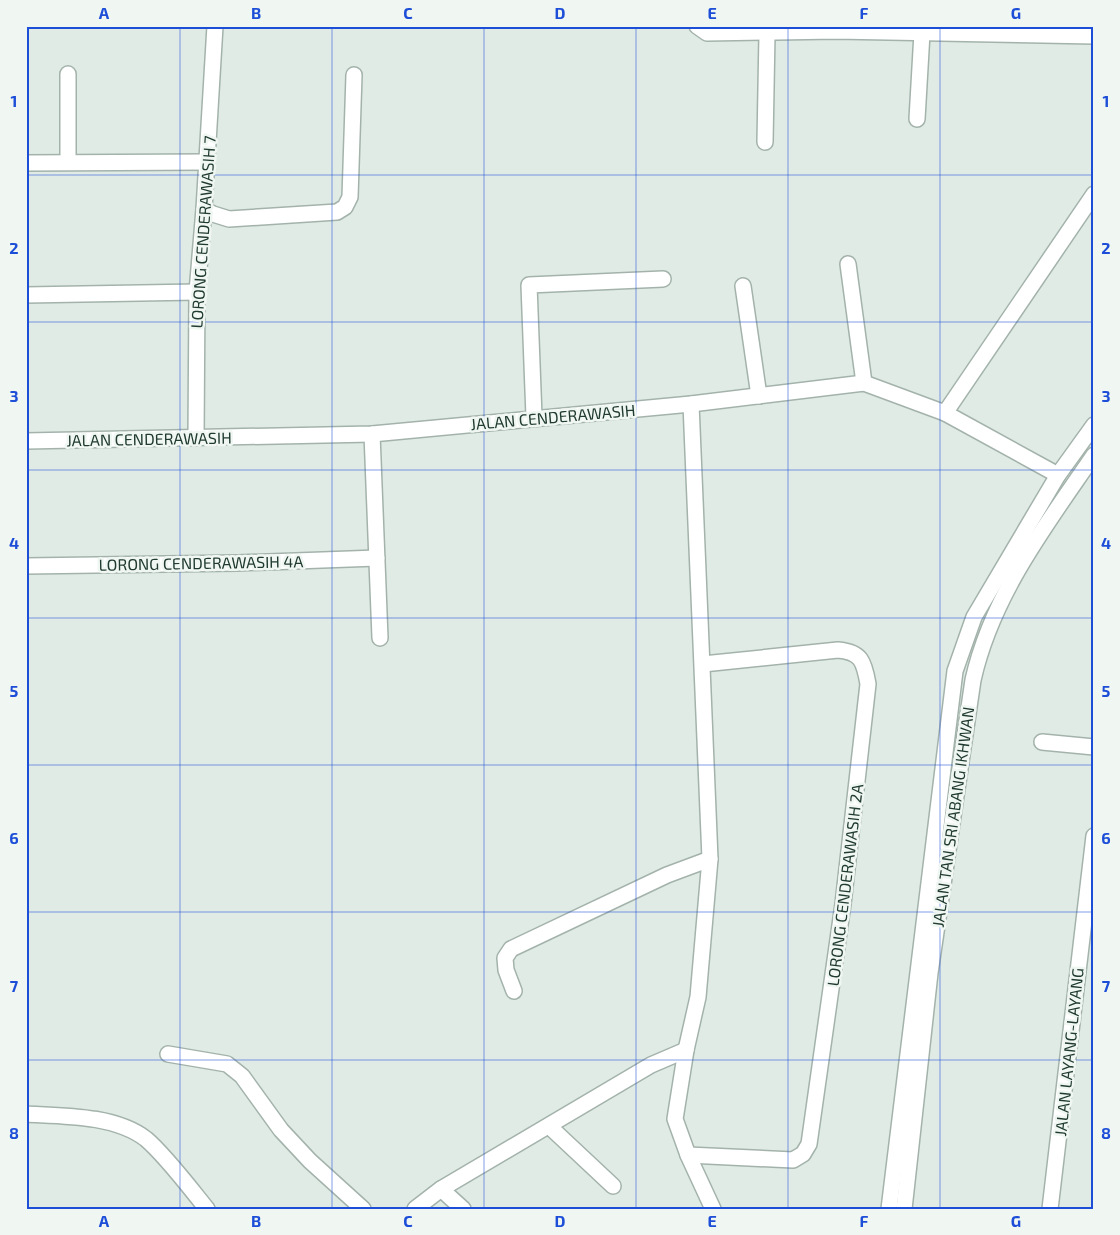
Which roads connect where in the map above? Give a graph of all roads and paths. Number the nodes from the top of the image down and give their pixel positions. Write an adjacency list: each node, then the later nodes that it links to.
1 (215, 26): 13 (street, LORONG CENDERAWASIH 7)
2 (697, 26): 6 (street)
3 (836, 29): 5 (street); 6 (street)
4 (964, 30): 5 (street); 7 (street)
5 (922, 33): 10 (street)
6 (767, 34): 11 (street)
7 (1094, 36)
8 (68, 74): 12 (street)
9 (354, 74): 16 (street)
10 (917, 119)
11 (765, 142)
12 (68, 162): 13 (street); 14 (street)
13 (207, 162): 16 (street, LORONG CENDERAWASIH 7)
14 (26, 163)
15 (1094, 194): 25 (street)
16 (204, 209): 20 (street, LORONG CENDERAWASIH 7)
17 (848, 264): 22 (street)
18 (663, 279): 26 (street)
19 (743, 286): 23 (street)
20 (196, 292): 21 (street); 29 (street, LORONG CENDERAWASIH 7)
21 (26, 295)
22 (864, 383): 23 (street, JALAN CENDERAWASIH); 25 (street, JALAN CENDERAWASIH)
23 (759, 396): 24 (street, JALAN CENDERAWASIH)
24 (691, 404): 26 (street, JALAN CENDERAWASIH); 36 (street)
25 (945, 413): 32 (street, JALAN CENDERAWASIH)
26 (534, 418): 28 (street, JALAN CENDERAWASIH)
27 (1094, 425): 32 (street)
28 (372, 434): 29 (street, JALAN CENDERAWASIH); 33 (street)
29 (196, 438): 30 (street, JALAN CENDERAWASIH)
30 (26, 441)
31 (1094, 455): 55 (street, JALAN TAN SRI ABANG IKHWAN)
32 (1058, 476): 54 (street, JALAN TAN SRI ABANG IKHWAN)
33 (376, 558): 34 (street, LORONG CENDERAWASIH 4A); 35 (street)
34 (26, 566)
35 (380, 638)
36 (703, 664): 40 (street); 46 (street, LORONG CENDERAWASIH 2A)
37 (1042, 742): 38 (street)
38 (1094, 747)
39 (1094, 836): 56 (street, JALAN LAYANG-LAYANG)
40 (710, 859): 41 (street); 42 (street)
41 (514, 991)
42 (686, 1050): 45 (street); 46 (street)
43 (168, 1054): 50 (street)
44 (26, 1114): 49 (street)
45 (550, 1126): 47 (street); 48 (street)
46 (688, 1155): 53 (street)
47 (613, 1186)
48 (441, 1189): 51 (street); 52 (street)
49 (207, 1209)
50 (363, 1209)
51 (415, 1209)
52 (463, 1209)
53 (714, 1209)
54 (889, 1209)
55 (904, 1209)
56 (1050, 1209)

